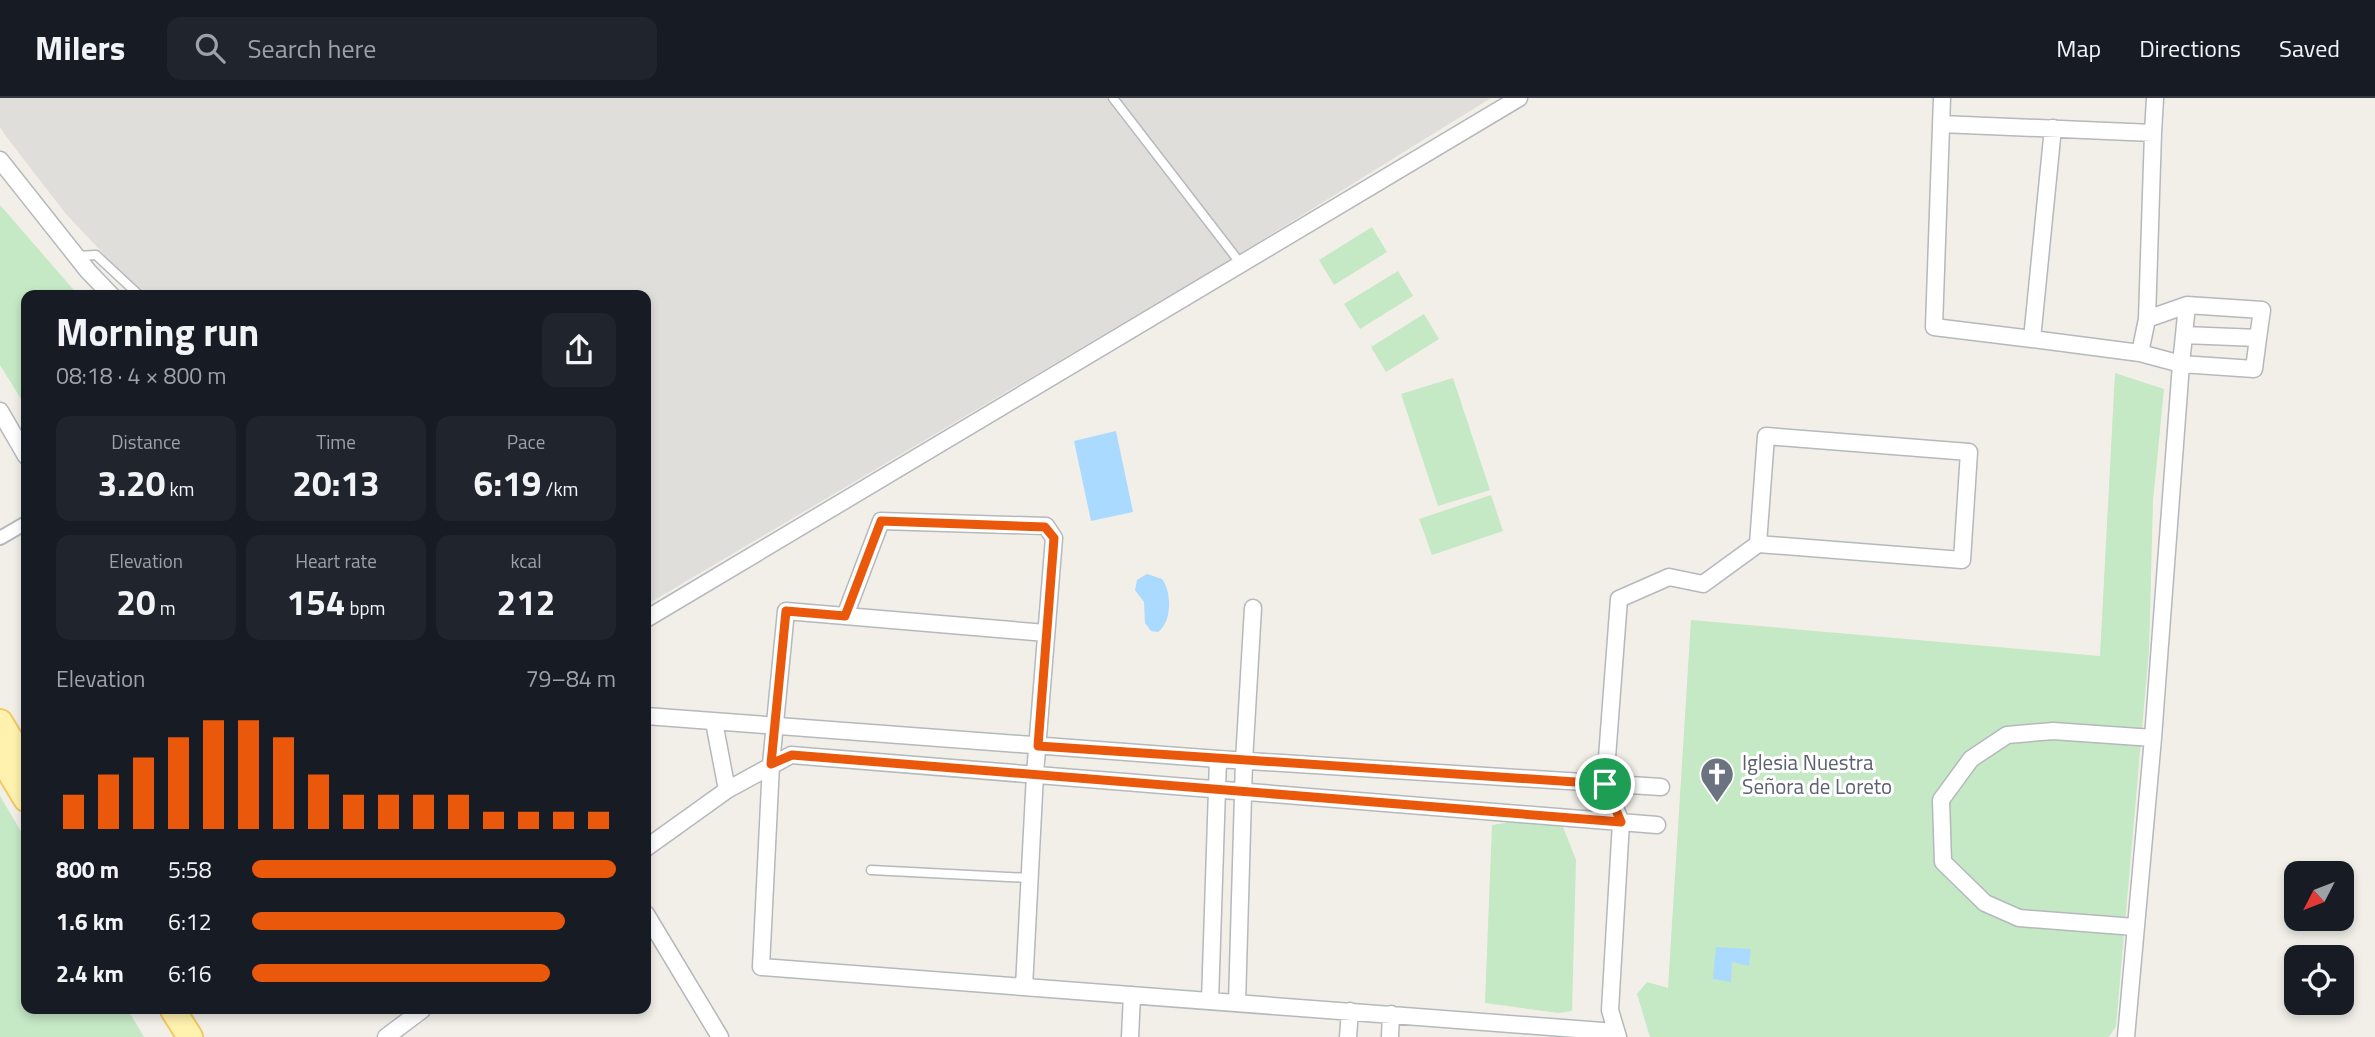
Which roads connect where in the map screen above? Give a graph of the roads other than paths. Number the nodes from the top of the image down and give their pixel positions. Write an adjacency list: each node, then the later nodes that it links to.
1 (1113, 98): 10 (lane)
2 (1519, 98): 10 (street)
3 (1942, 98): 5 (street)
4 (2155, 98): 7 (street)
5 (1941, 124): 6 (street); 17 (street)
6 (2053, 128): 7 (street); 17 (street)
7 (2153, 133): 14 (street)
8 (0, 160): 9 (street)
9 (75, 256): 11 (street); 12 (lane)
10 (1241, 264): 27 (street)
11 (106, 290)
12 (134, 290)
13 (2187, 305): 14 (street); 15 (street); 16 (street)
14 (2147, 319): 18 (street)
15 (2184, 335): 16 (street); 19 (street)
16 (2258, 338): 19 (street)
17 (2032, 339): 18 (street)
18 (2140, 353): 19 (street)
19 (2181, 364): 33 (street)
20 (0, 411): 21 (street)
21 (21, 447)
22 (21, 526): 23 (street)
23 (0, 538)
24 (1758, 544): 24 (street); 41 (street)
25 (1253, 608): 38 (street)
26 (845, 616): 28 (street); 28 (street); 32 (street)
27 (651, 617)
28 (1046, 633): 34 (street)
29 (651, 716): 31 (street)
30 (0, 722): 36 (main road)
31 (714, 722): 32 (street); 44 (street)
32 (775, 726): 34 (street); 39 (street)
33 (2154, 737): 53 (street); 53 (street)
34 (1038, 746): 37 (street); 40 (street)
35 (0, 756): 46 (main road)
36 (21, 757)
37 (1218, 759): 38 (street); 42 (street)
38 (1244, 761): 41 (street); 45 (street)
39 (771, 764): 40 (street); 44 (street); 54 (street)
40 (1035, 774): 42 (street); 51 (street)
41 (1605, 784): 43 (street); 47 (street)
42 (1218, 788): 45 (street); 56 (street)
43 (1661, 788)
44 (727, 790): 49 (street)
45 (1243, 790): 47 (street); 57 (street)
46 (21, 791)
47 (1621, 822): 48 (street); 64 (street)
48 (1657, 825)
49 (651, 844)
50 (871, 870): 51 (lane)
51 (1029, 878): 54 (street)
52 (651, 922): 68 (street)
53 (2135, 927): 72 (street)
54 (1024, 987): 55 (street)
55 (1132, 995): 56 (street); 69 (street)
56 (1210, 1001): 57 (street)
57 (1237, 1003): 58 (street)
58 (1350, 1012): 62 (street); 70 (street)
59 (156, 1014): 65 (main road)
60 (176, 1014): 66 (main road)
61 (417, 1014): 67 (street)
62 (1391, 1014): 63 (street); 71 (street)
63 (1470, 1029): 64 (street)
64 (1617, 1034)
65 (170, 1037)
66 (190, 1037)
67 (386, 1037)
68 (720, 1037)
69 (1130, 1037)
70 (1348, 1037)
71 (1390, 1037)
72 (2126, 1037)

